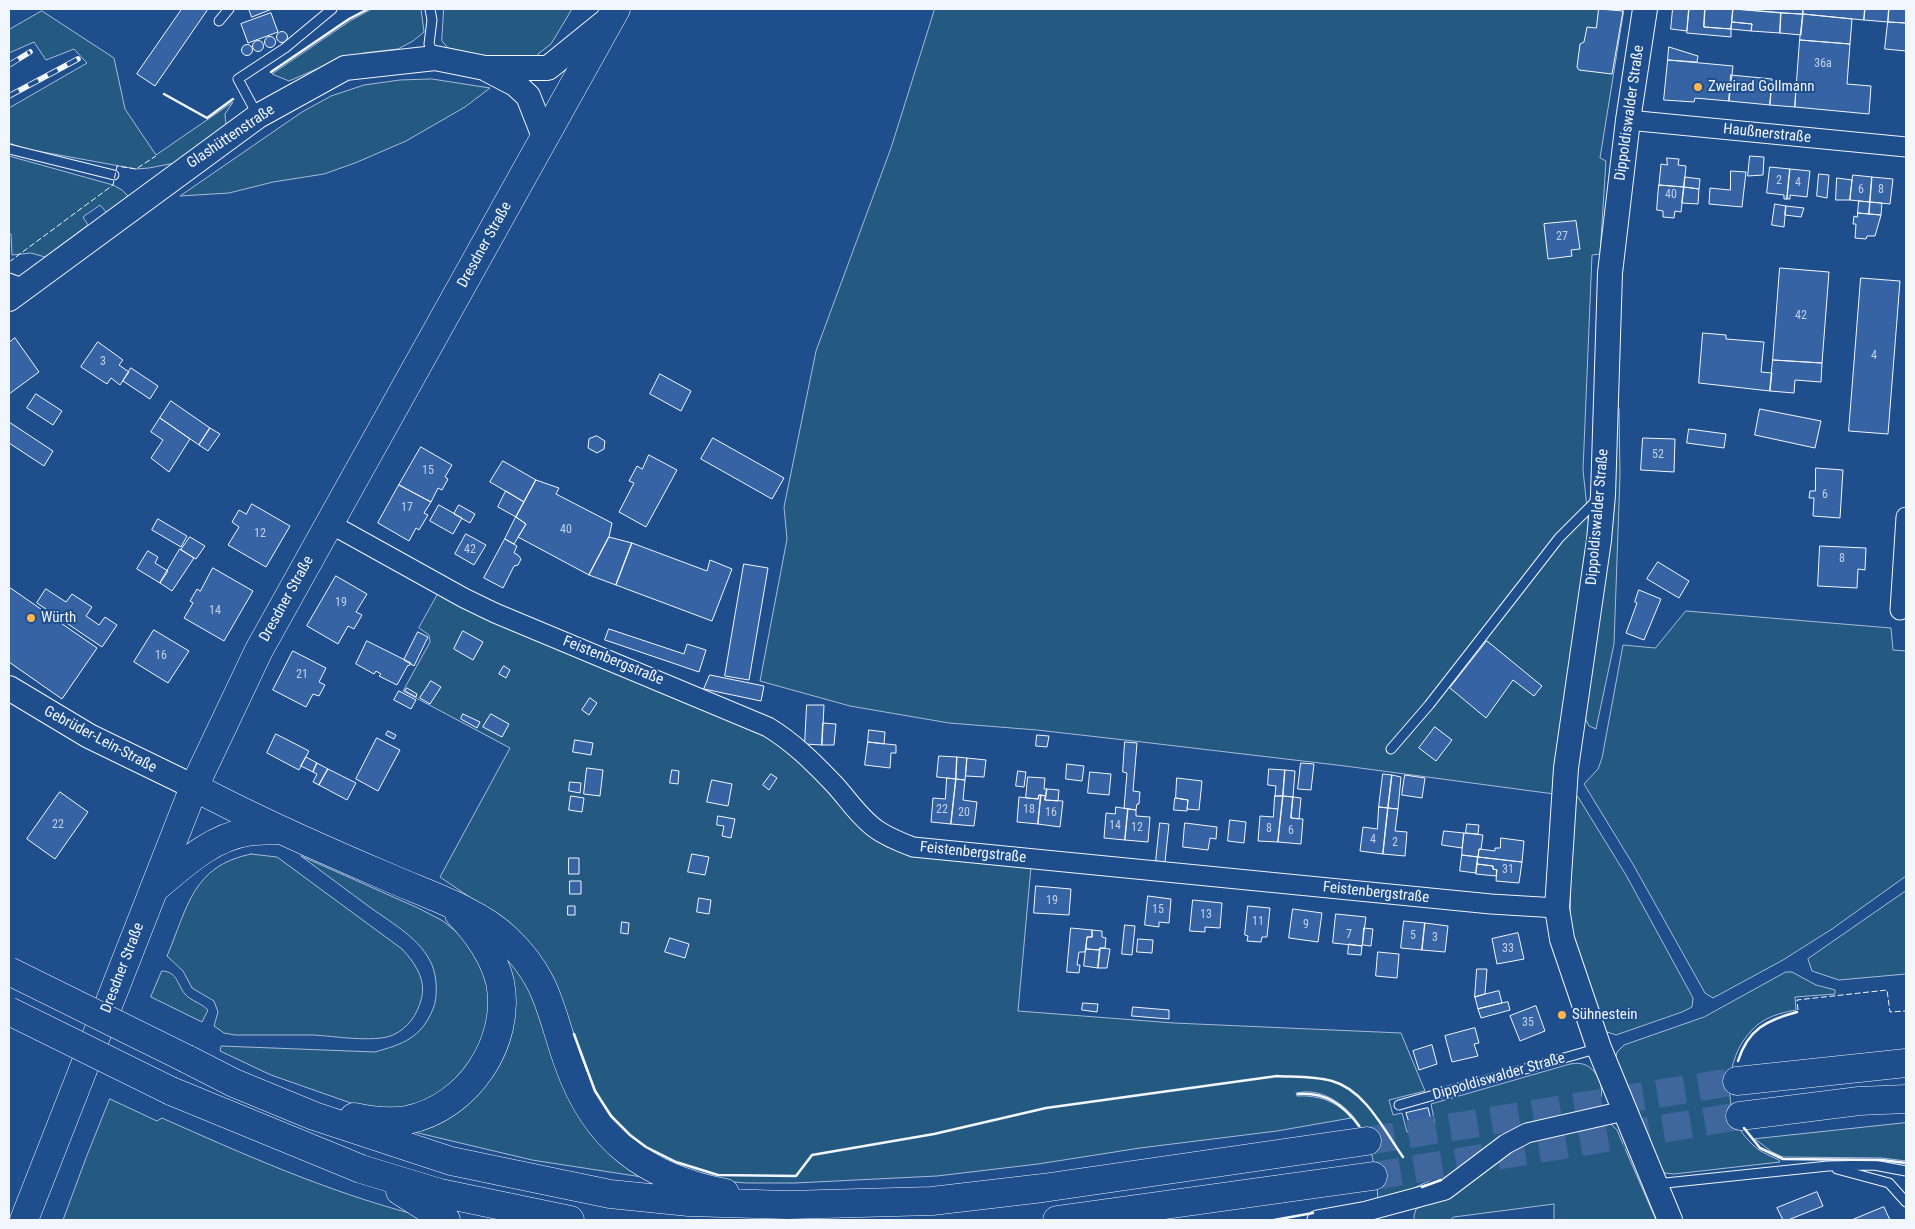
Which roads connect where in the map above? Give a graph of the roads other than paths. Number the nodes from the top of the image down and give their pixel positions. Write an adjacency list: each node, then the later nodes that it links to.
1 (229, 9): 6 (lane)
2 (332, 9): 9 (lane)
3 (430, 9): 7 (lane)
4 (1645, 9): 10 (street, Dippoldiswalder Straße)
5 (614, 13): 8 (street, Glashüttenstraße); 11 (main road, Dresdner Straße)
6 (219, 21)
7 (435, 58): 8 (street, Glashüttenstraße); 9 (street, Glashüttenstraße)
8 (485, 68): 11 (street, Glashüttenstraße)
9 (258, 116): 15 (street, Glashüttenstraße)
10 (1628, 120): 12 (street, Haußnerstraße); 16 (street, Dippoldiswalder Straße)
11 (545, 139): 18 (main road, Dresdner Straße)
12 (1906, 147)
13 (9, 149): 14 (lane)
14 (114, 175)
15 (15, 287)
16 (1602, 495): 21 (lane); 26 (street, Dippoldiswalder Straße)
17 (1906, 517): 19 (street)
18 (329, 523): 22 (main road, Dresdner Straße); 26 (street, Feistenbergstraße)
19 (1900, 610)
20 (9, 688): 22 (street, Gebrüder-Lein-Straße)
21 (1392, 749)
22 (194, 787): 23 (main road); 24 (main road, Dresdner Straße)
23 (280, 830): 24 (main road); 25 (main road)
24 (154, 889): 45 (main road, Dresdner Straße)
25 (442, 901): 32 (main road); 44 (main road)
26 (1557, 908): 29 (street, Dippoldiswalder Straße)
27 (9, 971): 32 (main road, bridge)
28 (9, 1010): 39 (main road, bridge)
29 (1599, 1048): 34 (lane, Dippoldiswalder Straße); 35 (street, Dippoldiswalder Straße)
30 (1906, 1063): 31 (main road)
31 (1737, 1081)
32 (264, 1096): 44 (main road)
33 (1906, 1099): 36 (main road)
34 (1399, 1106)
35 (1624, 1111): 42 (street, Dippoldiswalder Straße); 49 (street)
36 (1740, 1116)
37 (1367, 1141): 44 (main road)
38 (1828, 1166): 40 (lane); 42 (lane); 43 (lane)
39 (361, 1169): 46 (main road); 47 (main road)
40 (1906, 1171)
41 (1373, 1176): 48 (main road)
42 (1655, 1184): 50 (street, Dippoldiswalder Straße)
43 (1906, 1202)
44 (788, 1205)
45 (24, 1220)
46 (446, 1220)
47 (570, 1220)
48 (1057, 1220)
49 (1317, 1220)
50 (1670, 1220)

